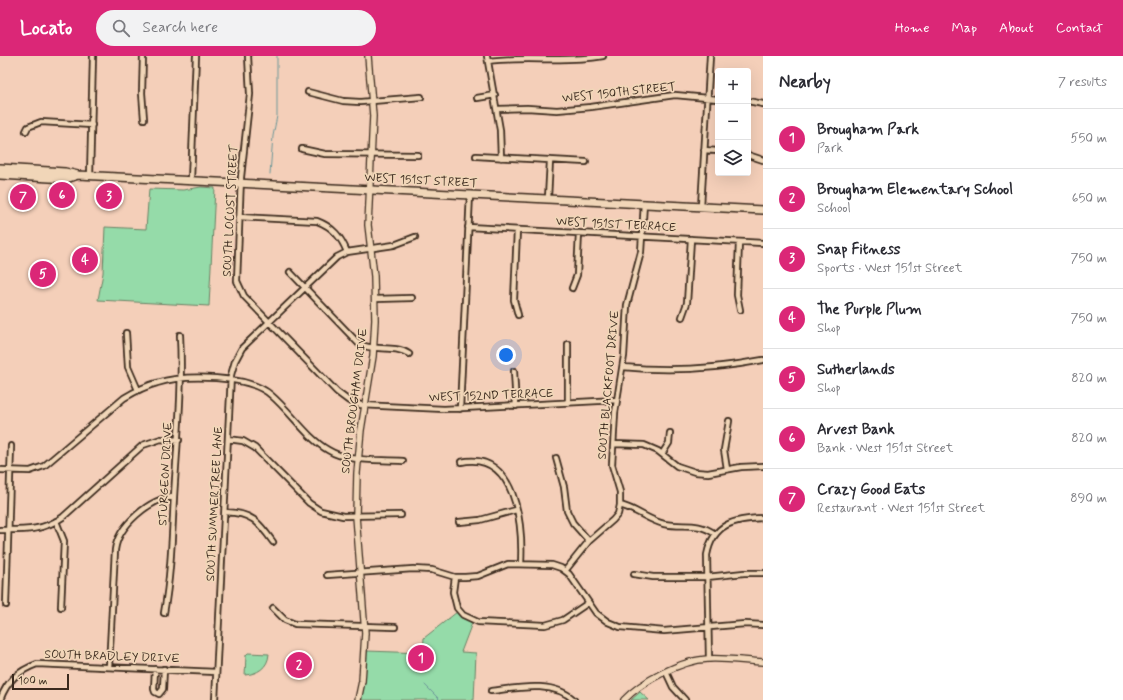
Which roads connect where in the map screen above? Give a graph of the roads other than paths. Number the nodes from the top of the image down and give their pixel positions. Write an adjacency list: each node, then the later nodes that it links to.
1 (93, 56): 21 (street)
2 (143, 56): 20 (street)
3 (196, 56): 38 (street)
4 (248, 56): 39 (street, SOUTH LOCUST STREET)
5 (368, 56): 16 (street, SOUTH BROUGHAM DRIVE)
6 (603, 56): 8 (street)
7 (710, 56): 14 (street)
8 (589, 57): 9 (street)
9 (488, 58): 11 (street)
10 (308, 92): 16 (street)
11 (495, 95): 13 (street); 19 (street)
12 (421, 97): 16 (street)
13 (477, 98)
14 (707, 98): 15 (street, WEST 150TH STREET); 19 (street, WEST 150TH STREET); 24 (street)
15 (715, 99)
16 (372, 102): 26 (street, SOUTH BROUGHAM DRIVE)
17 (751, 102): 18 (street)
18 (763, 104)
19 (498, 110): 30 (street)
20 (144, 119)
21 (92, 125): 22 (street); 37 (street)
22 (26, 131)
23 (302, 149): 26 (street)
24 (704, 150): 25 (street); 44 (street)
25 (715, 151)
26 (371, 155): 27 (street); 40 (street, SOUTH BROUGHAM DRIVE)
27 (418, 155)
28 (476, 156): 30 (street)
29 (751, 156): 32 (street)
30 (501, 158): 31 (street)
31 (550, 160): 33 (street); 42 (street)
32 (763, 160)
33 (586, 162)
34 (0, 168): 36 (main road, WEST 151ST STREET)
35 (0, 175): 36 (main road, WEST 151ST STREET)
36 (78, 175): 37 (main road, WEST 151ST STREET)
37 (90, 176): 38 (main road, WEST 151ST STREET)
38 (191, 180): 39 (main road, WEST 151ST STREET)
39 (240, 183): 40 (main road, WEST 151ST STREET); 46 (street, SOUTH LOCUST STREET)
40 (369, 189): 41 (main road, WEST 151ST STREET); 55 (street, SOUTH BROUGHAM DRIVE)
41 (470, 194): 42 (main road, WEST 151ST STREET); 47 (street)
42 (548, 198): 43 (main road, WEST 151ST STREET)
43 (644, 203): 44 (main road, WEST 151ST STREET); 50 (street, SOUTH BLACKFOOT DRIVE)
44 (701, 206): 45 (main road, WEST 151ST STREET)
45 (763, 210)
46 (239, 217): 56 (street); 65 (street, SOUTH LOCUST STREET)
47 (468, 227): 48 (street, WEST 151ST TERRACE); 81 (street)
48 (517, 230): 49 (street, WEST 151ST TERRACE); 63 (street)
49 (579, 233): 50 (street, WEST 151ST TERRACE); 59 (street)
50 (642, 236): 52 (street, WEST 151ST TERRACE); 72 (street, SOUTH BLACKFOOT DRIVE)
51 (415, 237): 55 (street)
52 (691, 239): 53 (street, WEST 151ST TERRACE); 64 (street)
53 (739, 242): 54 (street, WEST 151ST TERRACE); 62 (street)
54 (763, 243)
55 (371, 249): 56 (street); 61 (street, SOUTH BROUGHAM DRIVE)
56 (347, 252): 58 (street, SOUTH SUMMERTREE LANE)
57 (290, 272): 58 (street)
58 (304, 288): 65 (street, SOUTH SUMMERTREE LANE); 69 (street)
59 (572, 288)
60 (412, 298): 61 (street)
61 (375, 299): 69 (street, SOUTH BROUGHAM DRIVE)
62 (740, 310)
63 (518, 315)
64 (682, 317)
65 (270, 322): 75 (street, SOUTH SUMMERTREE LANE); 79 (street, SOUTH LOCUST STREET)
66 (126, 333): 76 (street)
67 (180, 335): 74 (street, STURGEON DRIVE)
68 (568, 344): 78 (street)
69 (373, 347): 70 (street); 79 (street, SOUTH BROUGHAM DRIVE)
70 (409, 354)
71 (763, 360): 72 (street)
72 (623, 367): 77 (street, SOUTH BLACKFOOT DRIVE)
73 (514, 371): 80 (street)
74 (181, 378): 75 (street); 76 (street); 85 (street, STURGEON DRIVE)
75 (231, 380): 84 (street, SOUTH SUMMERTREE LANE); 89 (street)
76 (138, 390): 96 (street)
77 (617, 400): 78 (street, WEST 152ND TERRACE); 86 (street, SOUTH BLACKFOOT DRIVE)
78 (568, 403): 80 (street, WEST 152ND TERRACE)
79 (365, 404): 81 (street, WEST 152ND TERRACE); 89 (street, SOUTH BROUGHAM DRIVE)
80 (516, 406): 81 (street, WEST 152ND TERRACE)
81 (460, 409)
82 (729, 421): 94 (street)
83 (670, 433): 88 (street)
84 (228, 438): 100 (street, SOUTH SUMMERTREE LANE); 102 (street)
85 (179, 440): 97 (street, STURGEON DRIVE); 104 (street)
86 (614, 444): 88 (street); 98 (street, SOUTH BLACKFOOT DRIVE)
87 (11, 446): 96 (street)
88 (662, 454): 94 (street)
89 (358, 458): 91 (street); 102 (street, SOUTH BROUGHAM DRIVE)
90 (556, 458): 109 (street)
91 (403, 461)
92 (461, 462): 99 (street)
93 (763, 466): 94 (street)
94 (727, 469)
95 (0, 470): 96 (street)
96 (10, 471): 107 (street)
97 (174, 497): 123 (street, STURGEON DRIVE); 130 (street)
98 (620, 506): 108 (street); 109 (street)
99 (516, 510): 105 (street); 111 (street)
100 (225, 512): 110 (street); 133 (street, SOUTH SUMMERTREE LANE)
101 (401, 515): 102 (street)
102 (356, 516): 112 (street, SOUTH BROUGHAM DRIVE)
103 (763, 518): 108 (street)
104 (56, 522): 107 (street); 121 (street)
105 (459, 522)
106 (0, 530): 107 (street)
107 (7, 530): 120 (street)
108 (716, 534): 118 (street)
109 (589, 541): 113 (street)
110 (273, 542)
111 (521, 564): 113 (street); 117 (street)
112 (360, 571): 115 (street); 117 (street); 124 (street, SOUTH BROUGHAM DRIVE)
113 (565, 571): 119 (street)
114 (763, 573): 118 (street)
115 (327, 574)
116 (634, 574): 118 (street)
117 (455, 577): 119 (street)
118 (707, 578): 127 (street)
119 (588, 603): 127 (street)
120 (6, 605)
121 (61, 607)
122 (273, 608): 124 (street)
123 (164, 613)
124 (364, 626): 126 (street); 138 (street, SOUTH BROUGHAM DRIVE)
125 (763, 626): 127 (street)
126 (395, 627)
127 (708, 628): 128 (street)
128 (708, 659): 129 (street); 134 (street)
129 (763, 662)
130 (109, 667): 131 (street, SOUTH BRADLEY DRIVE); 136 (street, SOUTH BRADLEY DRIVE)
131 (155, 669): 132 (street, SOUTH BRADLEY DRIVE); 132 (street)
132 (164, 669): 133 (street, SOUTH BRADLEY DRIVE)
133 (216, 672): 137 (street, SOUTH SUMMERTREE LANE)
134 (666, 672): 140 (street); 141 (street)
135 (491, 691): 139 (street)
136 (0, 700)
137 (215, 700)
138 (358, 700)
139 (574, 700)
140 (624, 700)
141 (685, 700)

